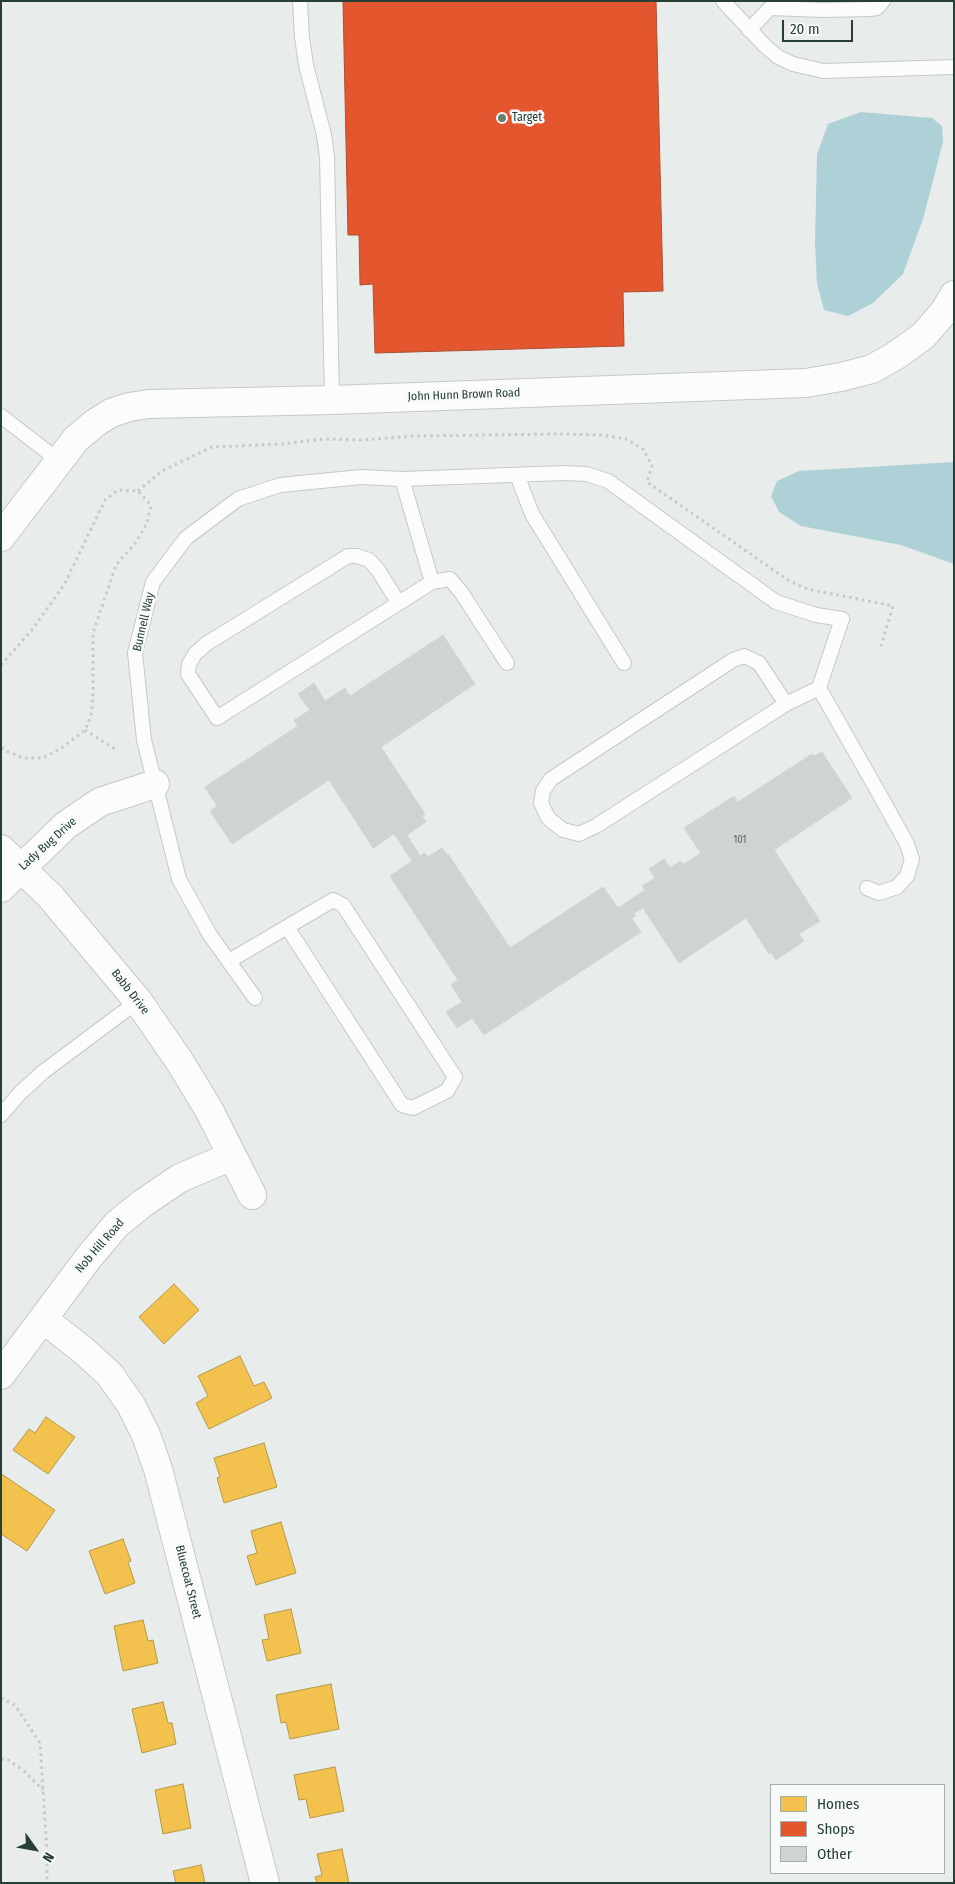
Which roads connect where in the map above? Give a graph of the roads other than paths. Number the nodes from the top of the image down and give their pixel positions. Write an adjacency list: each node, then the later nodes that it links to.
1 (300, 1): 8 (lane)
2 (723, 1): 5 (lane)
3 (884, 1): 4 (lane)
4 (770, 4): 5 (lane)
5 (749, 30): 6 (lane)
6 (954, 67)
7 (954, 295): 8 (street, John Hunn Brown Road)
8 (332, 400): 10 (street, John Hunn Brown Road)
9 (1, 416): 10 (lane)
10 (58, 460): 13 (street, John Hunn Brown Road)
11 (517, 475): 12 (lane, Bunnell Way); 17 (lane); 18 (lane, Bunnell Way)
12 (402, 479): 14 (lane); 20 (lane, Bunnell Way)
13 (1, 537)
14 (432, 582): 15 (lane); 16 (lane)
15 (398, 602): 15 (lane)
16 (506, 663)
17 (624, 663)
18 (819, 688): 19 (lane); 24 (lane)
19 (786, 704): 19 (lane)
20 (156, 784): 22 (street, Lady Bug Drive); 26 (lane, Bunnell Way)
21 (1, 849): 22 (street, Babb Drive)
22 (22, 867): 23 (street, Lady Bug Drive); 28 (street, Babb Drive)
23 (1, 888)
24 (867, 888)
25 (287, 927): 25 (lane); 26 (lane)
26 (229, 961): 27 (lane, Bunnell Way)
27 (255, 998)
28 (138, 1001): 29 (lane); 30 (street, Babb Drive)
29 (1, 1116)
30 (232, 1156): 31 (street, Babb Drive); 32 (street, Nob Hill Road)
31 (252, 1195)
32 (43, 1319): 33 (street, Nob Hill Road); 34 (street, Bluecoat Street)
33 (1, 1376)
34 (265, 1883)

